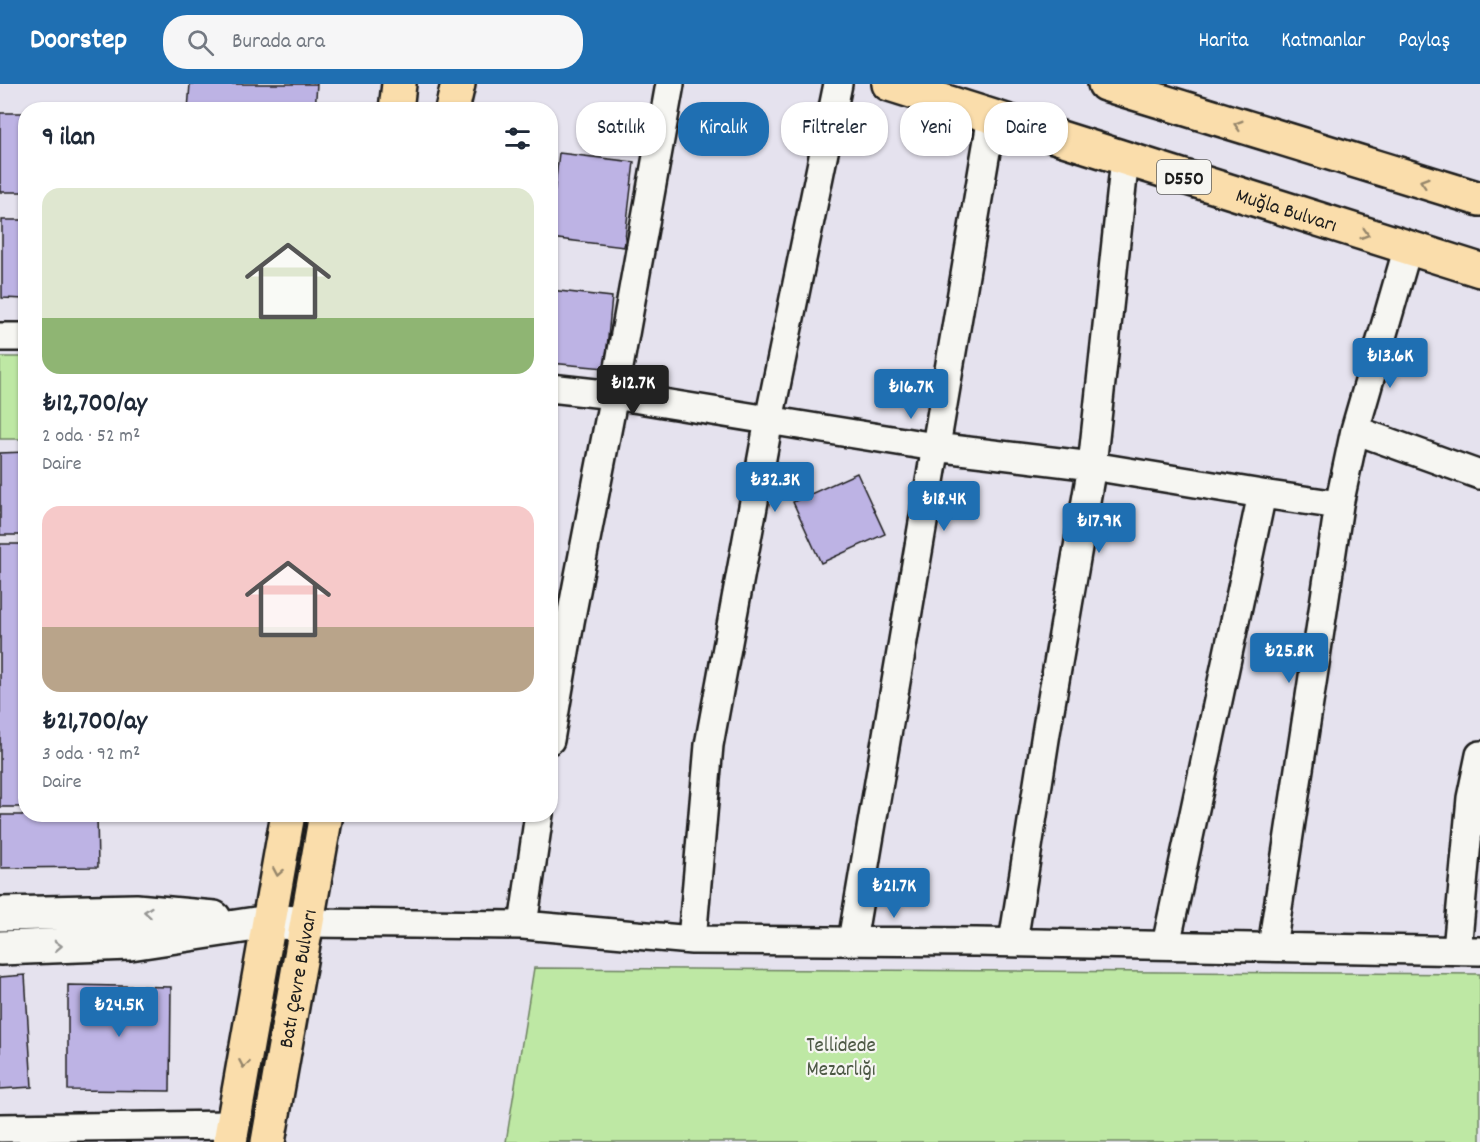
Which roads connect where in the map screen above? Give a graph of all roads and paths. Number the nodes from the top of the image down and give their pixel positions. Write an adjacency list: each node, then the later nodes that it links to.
1 (399, 84): 7 (main road)
2 (458, 84): 8 (main road)
3 (670, 84): 19 (street)
4 (838, 84): 20 (street)
5 (889, 84): 9 (main road, Muğla Bulvarı / D550)
6 (1105, 84): 13 (main road, one-way to 6)
7 (397, 102)
8 (454, 102)
9 (984, 113)
10 (1068, 140): 12 (main road, Muğla Bulvarı / D550)
11 (986, 156): 22 (street)
12 (1125, 158): 14 (main road, Muğla Bulvarı / D550, one-way to 14); 23 (street)
13 (1480, 199)
14 (1408, 248): 15 (main road, Muğla Bulvarı / D550); 21 (street)
15 (1480, 270)
16 (0, 337): 17 (street)
17 (18, 337)
18 (558, 389): 19 (street)
19 (614, 395): 20 (street); 27 (street)
20 (769, 420): 22 (street); 36 (street)
21 (1355, 430): 24 (street); 26 (street)
22 (935, 447): 23 (street); 37 (street)
23 (1092, 466): 25 (street); 38 (street)
24 (1480, 476)
25 (1262, 494): 26 (street); 39 (street)
26 (1339, 505): 40 (street)
27 (558, 693)
28 (1480, 755): 42 (street)
29 (287, 822): 33 (main road, Batı Çevre Bulvarı, one-way to 33)
30 (325, 822): 34 (main road, Batı Çevre Bulvarı)
31 (537, 822): 35 (street)
32 (0, 914): 33 (street, one-way to 32)
33 (270, 922): 34 (street); 41 (street, one-way to 33); 44 (main road, Batı Çevre Bulvarı, one-way to 44)
34 (308, 923): 35 (street); 45 (main road, Batı Çevre Bulvarı)
35 (523, 925): 36 (street)
36 (692, 940): 37 (street)
37 (852, 941): 38 (street)
38 (1013, 942): 39 (street)
39 (1166, 945): 40 (street)
40 (1272, 947): 42 (street)
41 (0, 948)
42 (1469, 951)
43 (0, 1128): 44 (street)
44 (232, 1133)
45 (268, 1142)

